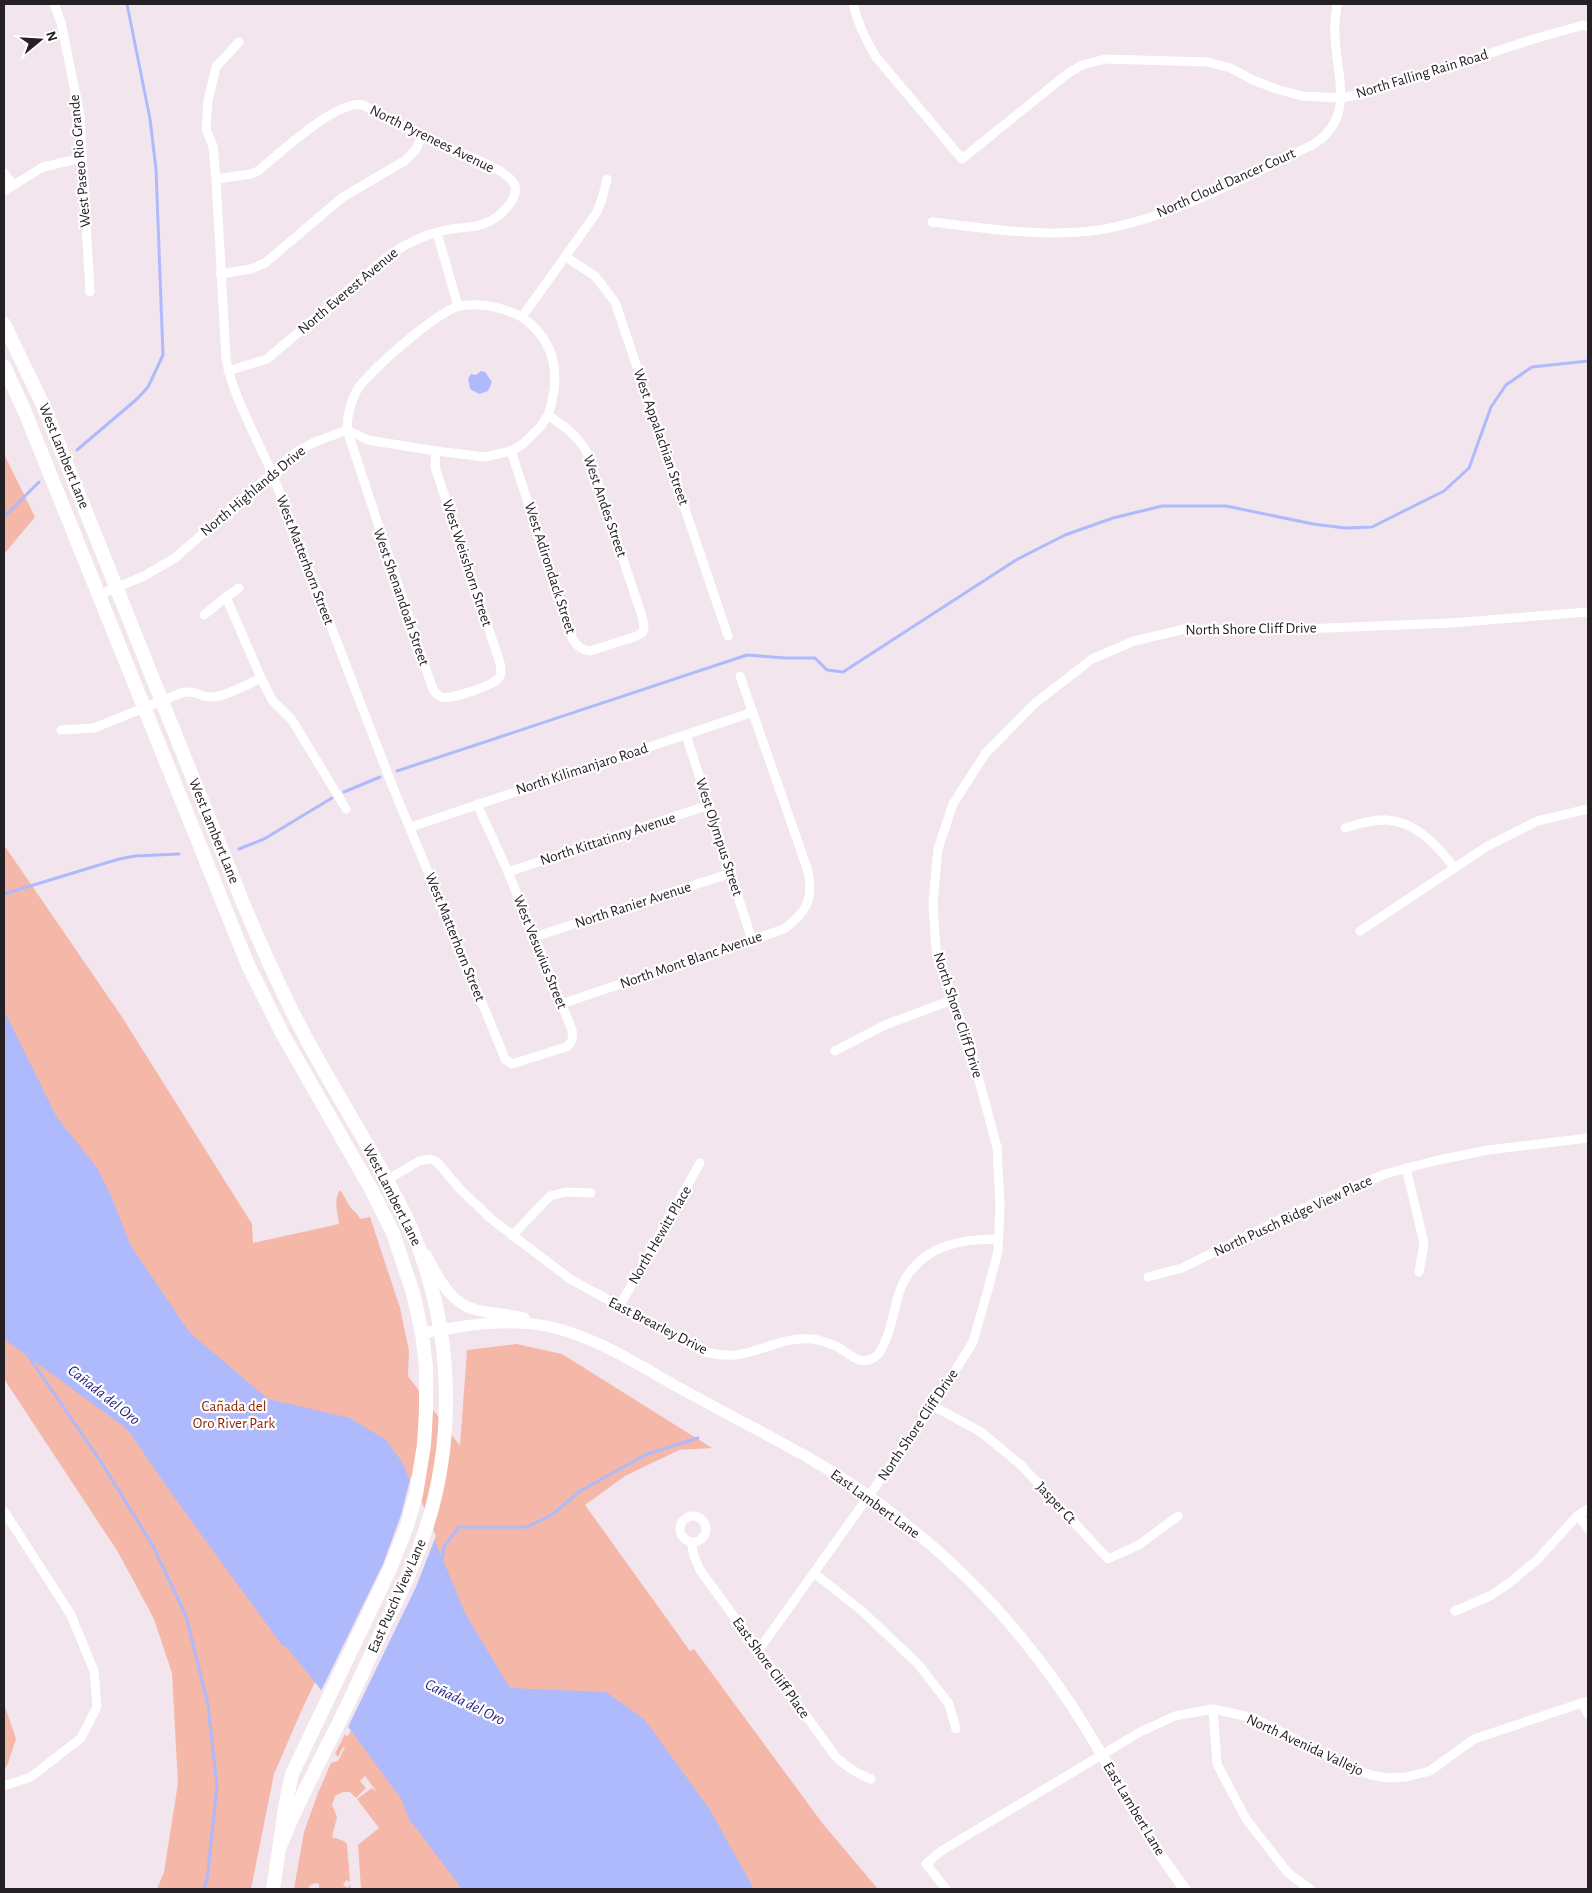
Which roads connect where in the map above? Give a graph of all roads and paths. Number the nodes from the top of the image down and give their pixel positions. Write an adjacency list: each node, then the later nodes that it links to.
1 (54, 4): 8 (street, West Paseo Rio Grande)
2 (853, 4): 6 (street, North Falling Rain Road)
3 (1337, 4): 6 (street, North Cloud Dancer Court)
4 (1588, 27): 6 (street, North Falling Rain Road)
5 (239, 42): 10 (street, West Matterhorn Street)
6 (1340, 98): 15 (street, North Cloud Dancer Court)
7 (422, 135): 10 (street, North Pyrenees Avenue); 13 (street, North Pyrenees Avenue); 18 (street)
8 (82, 158): 12 (street); 19 (street, West Paseo Rio Grande)
9 (4, 174): 12 (street)
10 (216, 179): 18 (street, West Matterhorn Street)
11 (607, 179): 17 (street)
12 (12, 184): 14 (street)
13 (516, 187): 16 (street, North Everest Avenue)
14 (4, 191)
15 (932, 222)
16 (438, 233): 20 (street); 24 (street, North Everest Avenue)
17 (566, 257): 21 (street); 37 (street, West Appalachian Street)
18 (220, 274): 24 (street, West Matterhorn Street)
19 (90, 292)
20 (458, 306): 21 (street); 26 (street)
21 (522, 317): 25 (street)
22 (4, 324): 30 (main road, West Lambert Lane)
23 (4, 366): 32 (main road, West Lambert Lane)
24 (228, 371): 29 (street, West Matterhorn Street)
25 (548, 415): 28 (street); 36 (street, West Andes Street)
26 (347, 430): 27 (street); 29 (street, North Highlands Drive); 38 (street, West Shenandoah Street)
27 (436, 451): 28 (street); 38 (street, West Weisshorn Street)
28 (511, 451): 36 (street, West Adirondack Street)
29 (272, 473): 30 (street, North Highlands Drive); 50 (street, West Matterhorn Street)
30 (117, 588): 32 (street, North Highlands Drive); 41 (main road, West Lambert Lane)
31 (238, 588): 33 (street)
32 (99, 595): 42 (main road, West Lambert Lane)
33 (226, 597): 35 (street); 40 (street)
34 (1588, 612): 58 (street, North Shore Cliff Drive)
35 (204, 616)
36 (643, 632)
37 (728, 636)
38 (501, 675)
39 (740, 676): 43 (street)
40 (261, 678): 41 (street); 48 (street)
41 (162, 701): 42 (street); 63 (main road, West Lambert Lane)
42 (144, 708): 44 (street); 60 (main road, West Lambert Lane)
43 (753, 712): 45 (street, North Kilimanjaro Road); 57 (street, North Mont Blanc Avenue)
44 (62, 730)
45 (686, 734): 46 (street, North Kilimanjaro Road); 47 (street, West Olympus Street)
46 (477, 804): 50 (street, North Kilimanjaro Road); 53 (street, West Vesuvius Street)
47 (709, 805): 53 (street, North Kittatinny Avenue); 54 (street, West Olympus Street)
48 (346, 809)
49 (1588, 809): 52 (street)
50 (411, 827): 62 (street, West Matterhorn Street)
51 (1345, 828): 52 (street)
52 (1454, 867): 55 (street)
53 (508, 872): 56 (street, West Vesuvius Street)
54 (731, 873): 56 (street, North Ranier Avenue); 57 (street, West Olympus Street)
55 (1360, 931)
56 (534, 938): 59 (street, West Vesuvius Street)
57 (752, 940): 59 (street, North Mont Blanc Avenue)
58 (952, 1000): 61 (street); 71 (street, North Shore Cliff Drive)
59 (561, 1004): 62 (street, West Vesuvius Street)
60 (289, 1046): 63 (main road); 77 (main road, West Lambert Lane)
61 (834, 1051)
62 (512, 1064)
63 (354, 1121): 67 (main road, West Lambert Lane)
64 (1588, 1138): 66 (street, North Pusch Ridge View Place)
65 (700, 1163): 74 (street, North Hewitt Place)
66 (1406, 1168): 72 (street); 73 (street, North Pusch Ridge View Place)
67 (387, 1180): 69 (main road, West Lambert Lane); 70 (street, East Brearley Drive)
68 (591, 1193): 70 (street)
69 (410, 1226): 75 (street); 76 (main road, West Lambert Lane)
70 (512, 1236): 74 (street, East Brearley Drive)
71 (998, 1239): 74 (street, East Brearley Drive); 78 (street, North Shore Cliff Drive)
72 (1419, 1272)
73 (1148, 1277)
74 (619, 1307)
75 (544, 1326): 76 (street, East Lambert Lane); 79 (street, East Lambert Lane)
76 (440, 1330): 77 (street, East Lambert Lane); 96 (main road, East Pusch View Lane)
77 (422, 1339): 96 (main road, East Pusch View Lane)
78 (933, 1406): 79 (street, North Shore Cliff Drive); 82 (street, Jasper Ct)
79 (869, 1496): 86 (street, North Shore Cliff Drive); 93 (street, East Lambert Lane)
80 (1588, 1509): 83 (street)
81 (4, 1511): 95 (street)
82 (1178, 1516)
83 (1578, 1516): 84 (street); 87 (street)
84 (1588, 1528)
85 (691, 1542): 88 (street, East Shore Cliff Place)
86 (814, 1573): 88 (street, North Shore Cliff Drive); 92 (street)
87 (1455, 1611)
88 (758, 1651): 94 (street, East Shore Cliff Place)
89 (1585, 1702): 90 (street, North Avenida Vallejo); 91 (street)
90 (1213, 1709): 93 (street, North Avenida Vallejo); 100 (street)
91 (1588, 1714)
92 (956, 1729)
93 (1102, 1756): 98 (street, North Avenida Vallejo); 99 (street, East Lambert Lane)
94 (871, 1779)
95 (4, 1786)
96 (281, 1844): 97 (main road, East Pusch View Lane)
97 (274, 1889)
98 (946, 1889)
99 (1185, 1889)
100 (1310, 1889)

